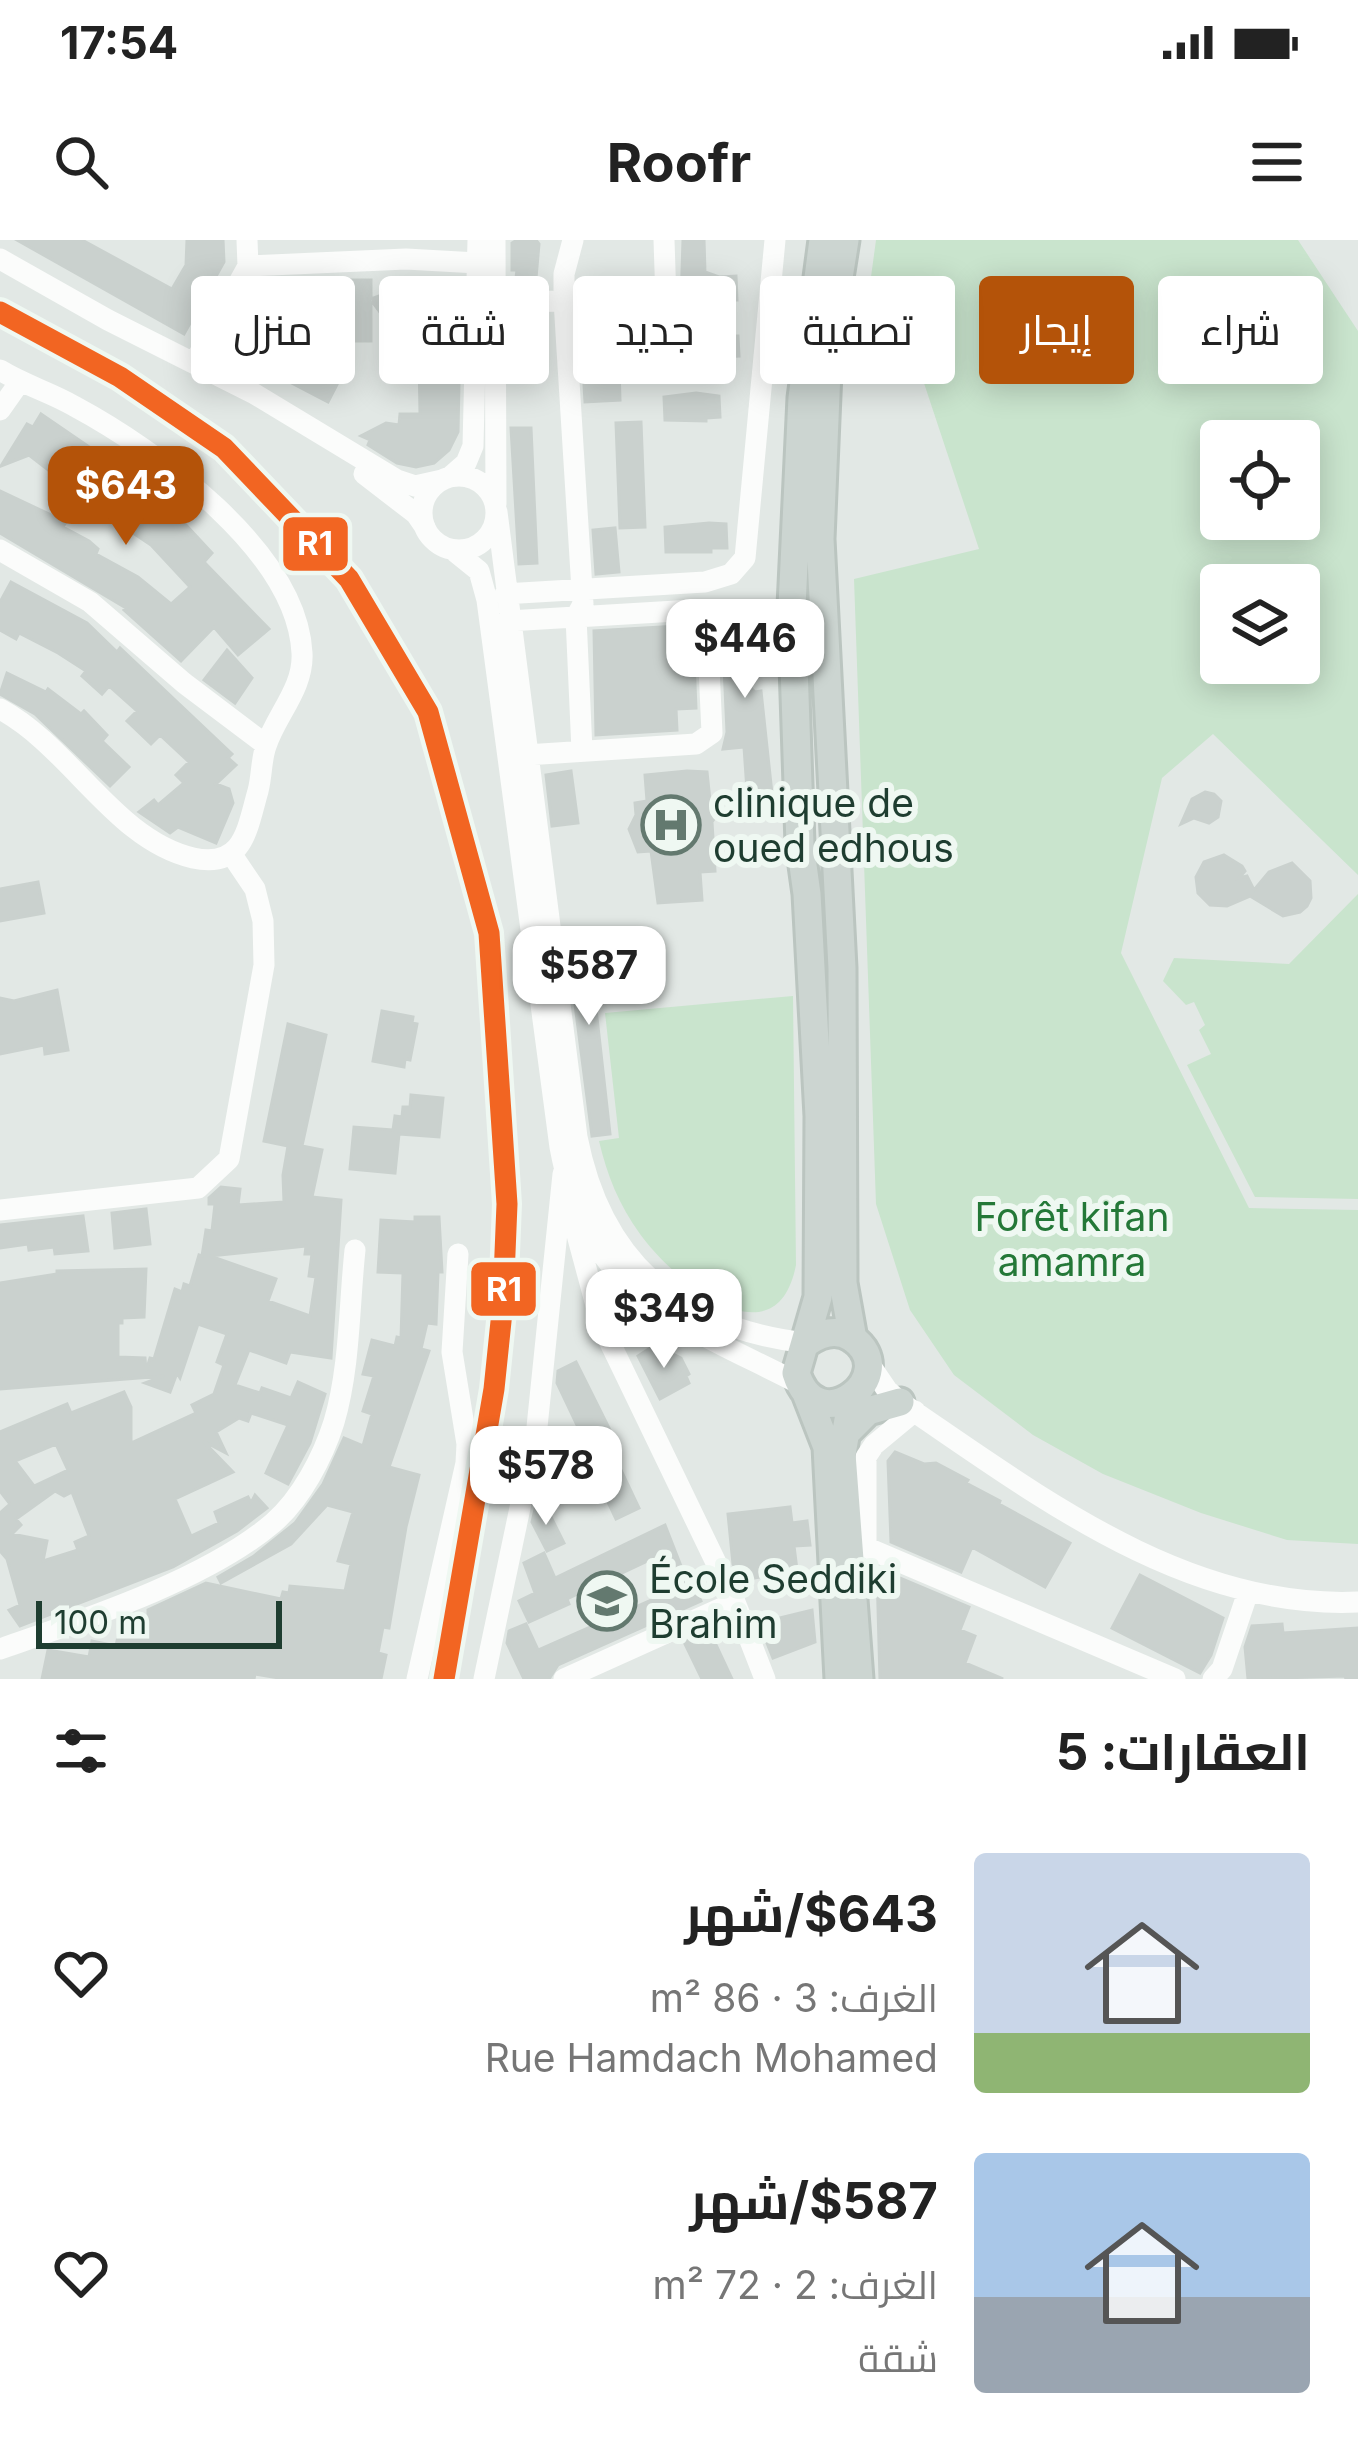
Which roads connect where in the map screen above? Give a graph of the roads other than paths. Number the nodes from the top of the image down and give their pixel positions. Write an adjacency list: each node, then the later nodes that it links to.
1 (248, 240): 11 (street)
2 (494, 240): 13 (street)
3 (573, 240): 15 (street)
4 (664, 240): 16 (street)
5 (775, 240): 28 (street)
6 (823, 240): 43 (main road)
7 (845, 240): 44 (main road)
8 (401, 250): 9 (street); 11 (street)
9 (478, 251): 23 (street)
10 (0, 259): 17 (street)
11 (248, 266): 12 (street)
12 (242, 276)
13 (494, 276)
14 (549, 301): 15 (street)
15 (564, 301): 16 (street)
16 (568, 348): 28 (street)
17 (191, 361)
18 (10, 376): 21 (street); 33 (street)
19 (232, 384): 22 (street)
20 (494, 384): 24 (street)
21 (0, 410)
22 (314, 430): 23 (street); 25 (street)
23 (446, 479): 24 (street); 25 (street)
24 (496, 508): 27 (street); 29 (street)
25 (425, 527): 27 (street)
26 (0, 550): 33 (street)
27 (453, 550): 37 (street)
28 (582, 590): 29 (street); 30 (street)
29 (505, 594): 31 (street)
30 (576, 616): 31 (street); 34 (street); 34 (street)
31 (508, 621): 35 (street)
32 (0, 709): 36 (street)
33 (266, 745): 36 (street)
34 (582, 751): 35 (street)
35 (526, 755): 43 (street)
36 (232, 854): 38 (street)
37 (564, 1168): 39 (street); 42 (street); 56 (street)
38 (0, 1210)
39 (593, 1238): 42 (street); 45 (street)
40 (355, 1250): 53 (street)
41 (458, 1253): 55 (street)
42 (587, 1282): 51 (street)
43 (807, 1342): 44 (main road); 45 (main road)
44 (860, 1349): 46 (main road); 47 (street)
45 (803, 1388): 46 (main road); 59 (main road)
46 (854, 1395): 47 (street); 48 (main road)
47 (908, 1406): 48 (main road); 49 (street); 50 (street)
48 (843, 1436): 49 (main road)
49 (858, 1544): 60 (main road); 61 (street)
50 (1248, 1592): 52 (street); 62 (street)
51 (735, 1602): 54 (street); 58 (street)
52 (1358, 1602)
53 (0, 1648)
54 (601, 1671): 57 (street)
55 (417, 1679)
56 (484, 1679)
57 (564, 1679)
58 (765, 1679)
59 (839, 1679)
60 (859, 1679)
61 (1175, 1679)
62 (1213, 1679)

